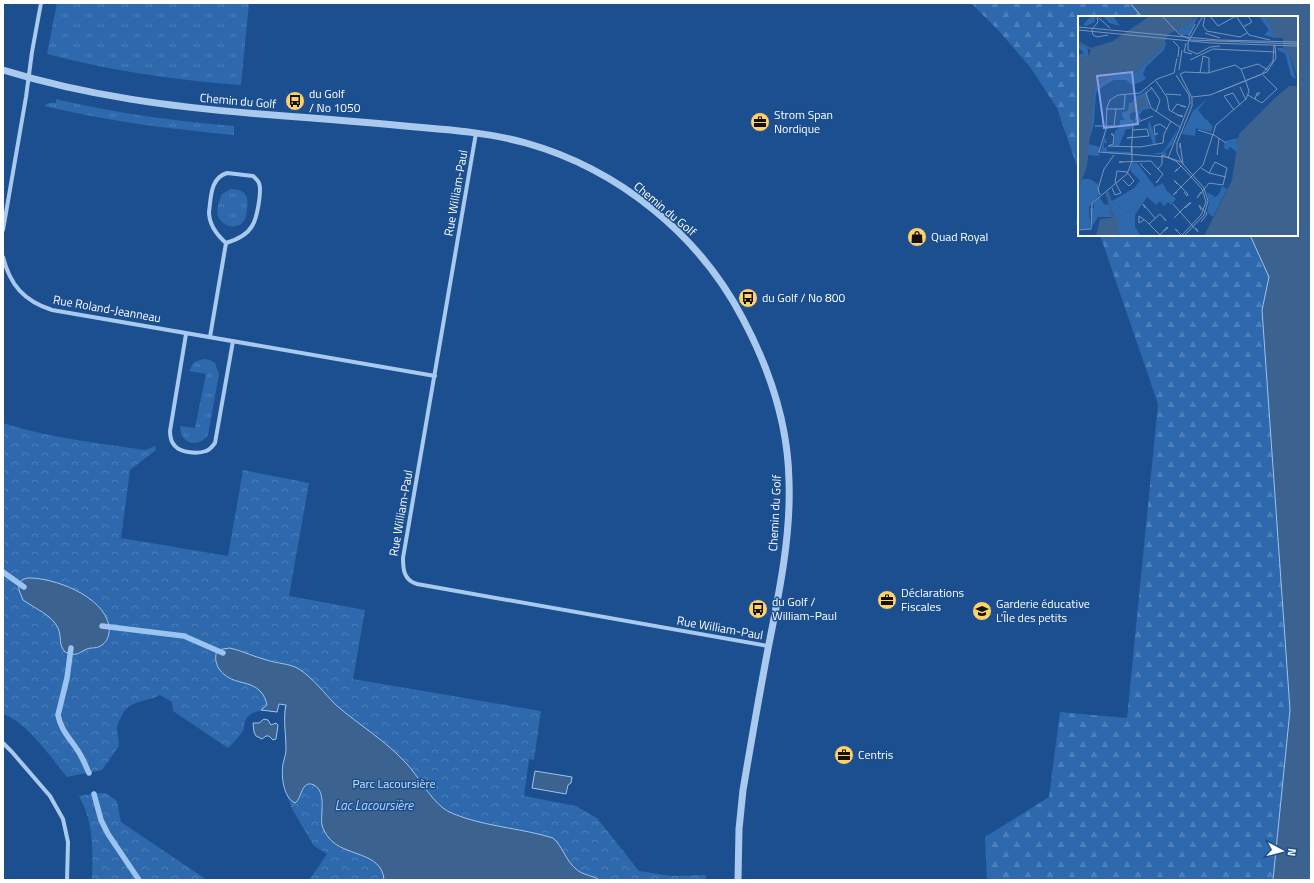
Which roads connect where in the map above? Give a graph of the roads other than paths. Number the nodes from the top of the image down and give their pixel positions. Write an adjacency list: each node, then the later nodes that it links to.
1 (41, 3): 3 (street)
2 (3, 70): 3 (street, Chemin du Golf)
3 (28, 78): 4 (street, Chemin du Golf); 5 (street)
4 (476, 133): 11 (street, Rue William-Paul); 12 (street, Chemin du Golf)
5 (3, 230)
6 (226, 243): 6 (street); 9 (street)
7 (3, 257): 8 (street, Rue Roland-Jeanneau)
8 (186, 334): 9 (street, Rue Roland-Jeanneau); 10 (street)
9 (210, 337): 10 (street, Rue Roland-Jeanneau)
10 (233, 341): 11 (street, Rue Roland-Jeanneau)
11 (435, 376): 12 (street, Rue William-Paul)
12 (768, 646): 15 (street, Chemin du Golf)
13 (3, 743): 14 (street)
14 (68, 880)
15 (738, 880)

